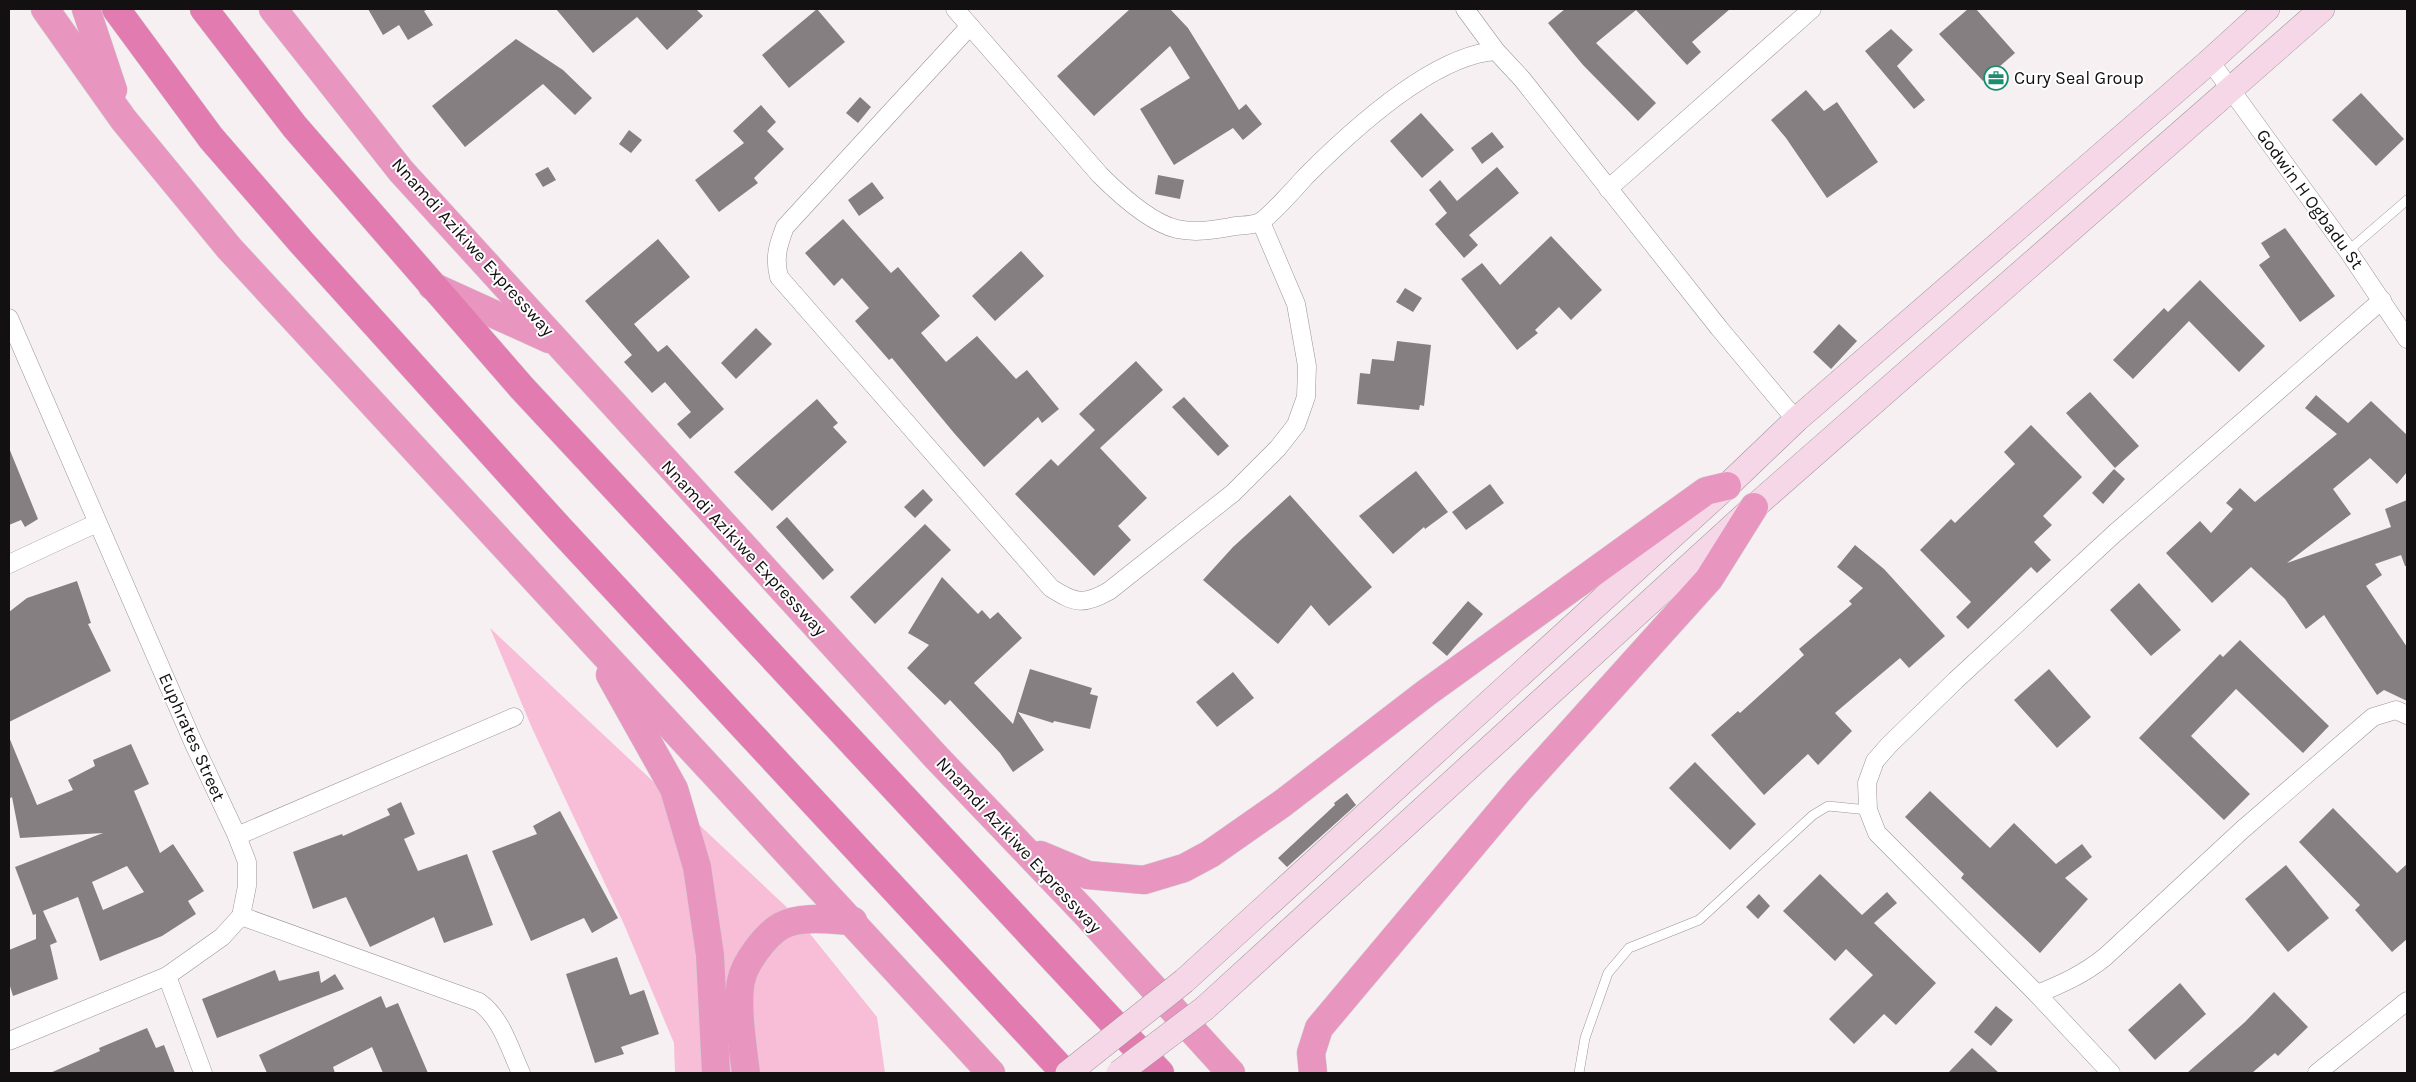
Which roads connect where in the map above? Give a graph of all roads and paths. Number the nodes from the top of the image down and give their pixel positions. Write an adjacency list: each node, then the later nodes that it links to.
1 (45, 9): 15 (highway)
2 (86, 9): 15 (highway)
3 (116, 9): 47 (highway)
4 (204, 9): 20 (highway)
5 (273, 9): 24 (highway, Nnamdi Azikiwe Expressway)
6 (954, 9): 11 (street)
7 (1465, 9): 12 (street)
8 (1812, 9): 16 (street)
9 (2267, 9): 13 (main road)
10 (2322, 9): 14 (main road)
11 (970, 26): 18 (street); 18 (street)
12 (1496, 51): 16 (street); 18 (street)
13 (2210, 61): 14 (street, Godwin H Ogbadu St); 25 (main road)
14 (2231, 90): 19 (street, Godwin H Ogbadu St); 27 (main road)
15 (123, 119): 30 (highway)
16 (1608, 189): 25 (street)
17 (2407, 200): 19 (lane)
18 (1261, 222)
19 (2348, 251): 21 (street, Godwin H Ogbadu St)
20 (432, 286): 24 (highway); 49 (highway)
21 (2382, 300): 23 (street, Godwin H Ogbadu St); 33 (street)
22 (9, 318): 28 (street, Euphrates Street)
23 (2407, 338)
24 (562, 345): 35 (highway, Nnamdi Azikiwe Expressway)
25 (1796, 420): 26 (main road)
26 (1727, 486): 35 (highway); 47 (main road, bridge)
27 (1754, 507): 48 (main road, bridge); 51 (highway)
28 (97, 523): 29 (street); 34 (street, Euphrates Street)
29 (9, 564)
30 (588, 636): 37 (highway); 44 (highway)
31 (2407, 714): 39 (street)
32 (514, 717): 34 (street)
33 (1868, 810): 39 (street); 52 (lane)
34 (237, 836): 36 (street, Euphrates Street)
35 (1032, 857): 50 (highway, Nnamdi Azikiwe Expressway)
36 (241, 916): 38 (street); 43 (street)
37 (853, 921): 45 (highway); 46 (highway)
38 (167, 976): 41 (street); 42 (street)
39 (2037, 994): 53 (street)
40 (2407, 1002): 54 (street)
41 (9, 1041)
42 (203, 1073)
43 (520, 1073)
44 (716, 1073)
45 (746, 1073)
46 (991, 1073)
47 (1066, 1073)
48 (1119, 1073)
49 (1160, 1073)
50 (1231, 1073)
51 (1313, 1073)
52 (1579, 1073)
53 (2111, 1073)
54 (2317, 1073)

